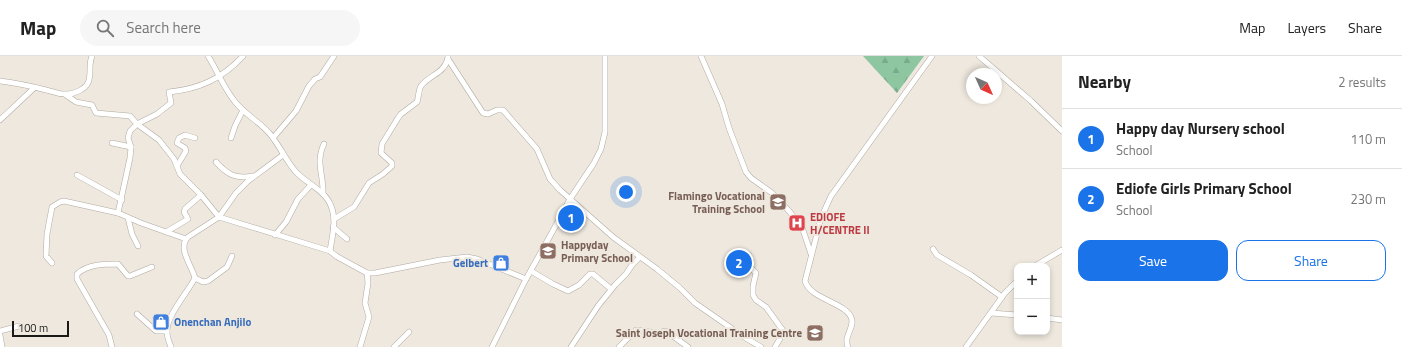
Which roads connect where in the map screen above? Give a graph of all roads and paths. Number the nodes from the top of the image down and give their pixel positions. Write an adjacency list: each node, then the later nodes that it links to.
1 (92, 56): 13 (street)
2 (208, 56): 10 (street)
3 (243, 56): 10 (street)
4 (334, 56): 20 (street)
5 (605, 56): 32 (street)
6 (701, 56): 48 (street)
7 (932, 56): 48 (street)
8 (979, 56): 17 (street)
9 (448, 57): 32 (street); 37 (street)
10 (219, 77): 14 (street); 16 (street)
11 (0, 81): 12 (street)
12 (34, 88): 13 (street); 15 (street)
13 (66, 94): 16 (street)
14 (243, 110): 19 (street); 20 (street)
15 (0, 120)
16 (137, 124): 23 (street); 26 (street)
17 (1062, 131)
18 (195, 138): 26 (street)
19 (231, 138)
20 (273, 138): 24 (street)
21 (112, 143): 23 (street)
22 (324, 144): 30 (street)
23 (131, 147): 33 (street)
24 (283, 155): 28 (street); 29 (street)
25 (216, 162): 28 (street)
26 (177, 166): 31 (street)
27 (77, 175): 33 (street)
28 (254, 176): 35 (street)
29 (311, 185): 30 (street); 40 (street)
30 (323, 194): 37 (street)
31 (201, 195): 35 (street); 39 (street)
32 (570, 199): 50 (street); 54 (street)
33 (122, 200): 34 (street)
34 (118, 213): 36 (street); 51 (street)
35 (219, 217): 40 (street); 41 (street)
36 (128, 218): 39 (street); 43 (street)
37 (334, 219): 38 (street)
38 (333, 227): 42 (street); 46 (street)
39 (166, 232): 41 (street)
40 (274, 235): 46 (street)
41 (186, 239): 56 (street)
42 (347, 239)
43 (138, 246)
44 (933, 249): 60 (street)
45 (1062, 250): 52 (street)
46 (330, 251): 55 (street)
47 (749, 255): 81 (street)
48 (811, 255): 82 (street)
49 (232, 256): 56 (street)
50 (640, 257): 59 (street); 80 (street)
51 (52, 263)
52 (1041, 263)
53 (152, 267): 72 (street)
54 (531, 271): 57 (street); 59 (street)
55 (367, 273): 57 (street); 74 (street)
56 (195, 278): 68 (street)
57 (526, 279): 76 (street)
58 (1014, 284): 60 (street)
59 (612, 289): 77 (street)
60 (1002, 297): 61 (street)
61 (990, 313): 63 (street); 83 (street)
62 (136, 314): 68 (street)
63 (1014, 316)
64 (1050, 318): 65 (street)
65 (1062, 320)
66 (19, 326): 67 (street)
67 (0, 331)
68 (166, 331): 73 (street)
69 (409, 332): 75 (street)
70 (0, 335): 71 (street)
71 (2, 347)
72 (112, 347)
73 (171, 347)
74 (360, 347)
75 (394, 347)
76 (492, 347)
77 (571, 347)
78 (619, 347): 79 (street)
79 (688, 347)
80 (761, 347)
81 (776, 347)
82 (848, 347)
83 (966, 347)

